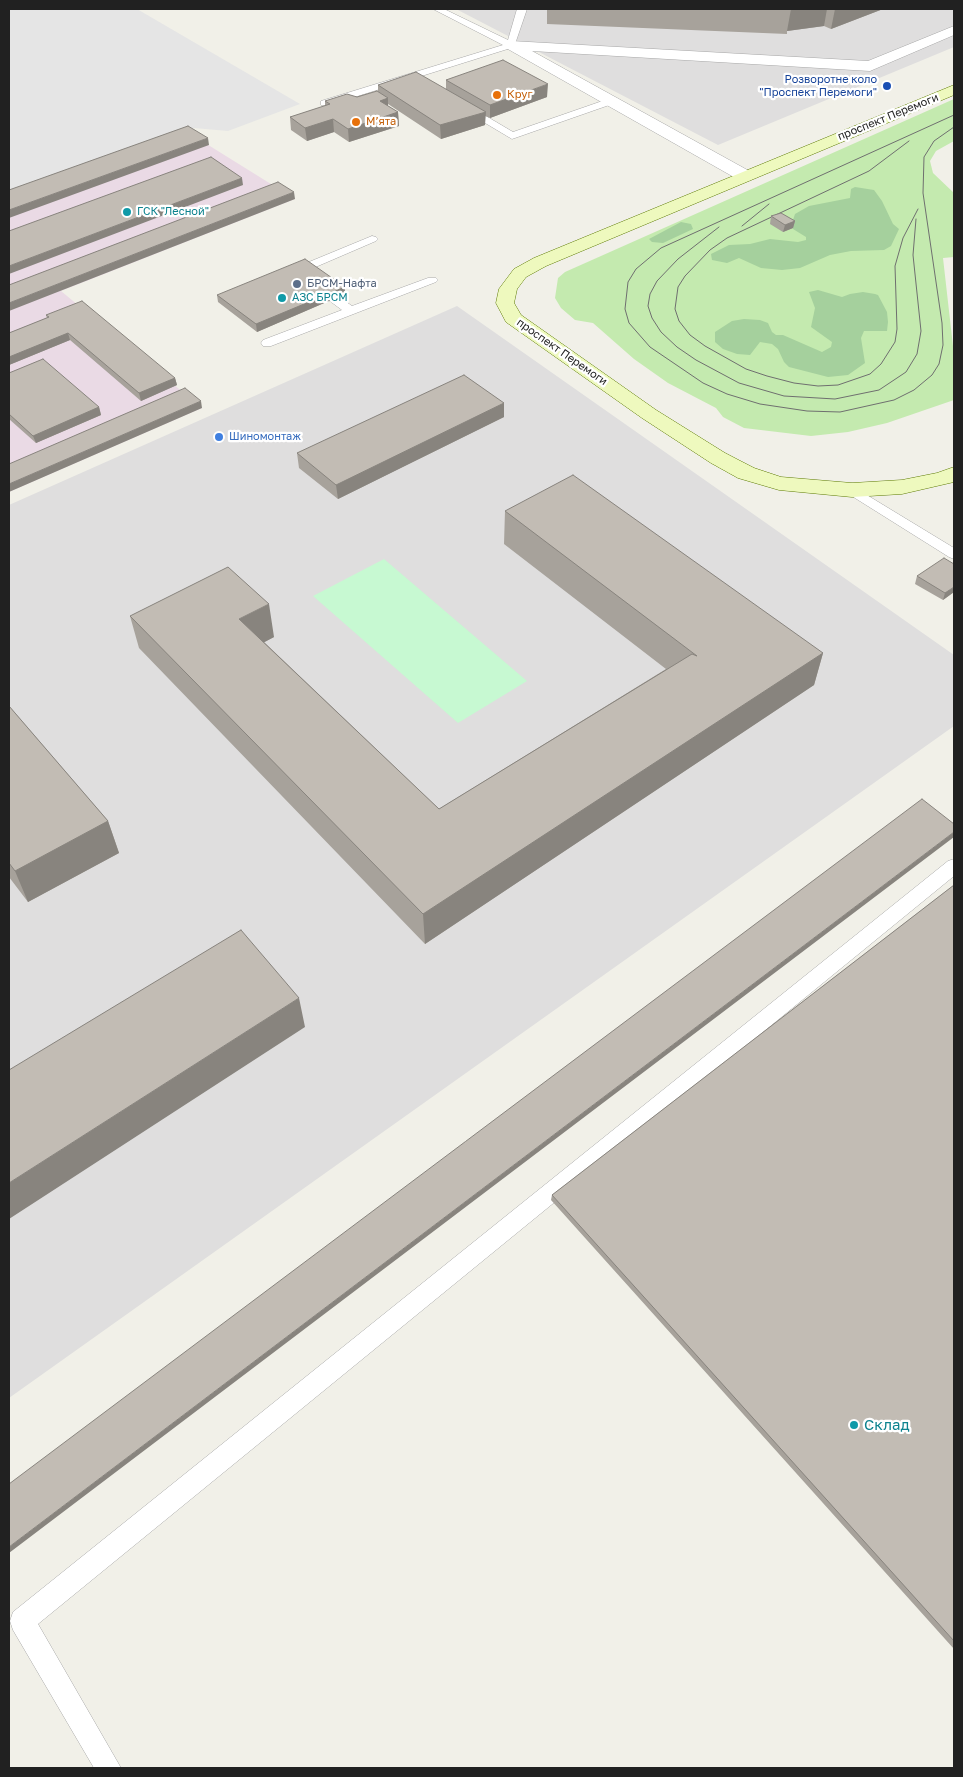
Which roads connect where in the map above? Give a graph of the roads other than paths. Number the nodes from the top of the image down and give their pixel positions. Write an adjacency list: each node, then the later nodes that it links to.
1 (437, 9): 4 (lane)
2 (522, 9): 4 (lane)
3 (954, 30): 4 (street)
4 (511, 46): 7 (street); 8 (lane)
5 (954, 90): 9 (main road, проспект Перемоги)
6 (453, 101): 7 (lane)
7 (611, 101): 9 (street)
8 (325, 102)
9 (745, 176): 15 (main road, проспект Перемоги)
10 (372, 239): 12 (lane)
11 (432, 280): 12 (lane)
12 (351, 311): 13 (lane)
13 (267, 343)
14 (954, 474): 15 (main road, проспект Перемоги)
15 (852, 490): 17 (lane)
16 (954, 540): 17 (lane)
17 (941, 547): 18 (lane)
18 (954, 554)
19 (954, 866): 20 (lane)
20 (108, 1768)

